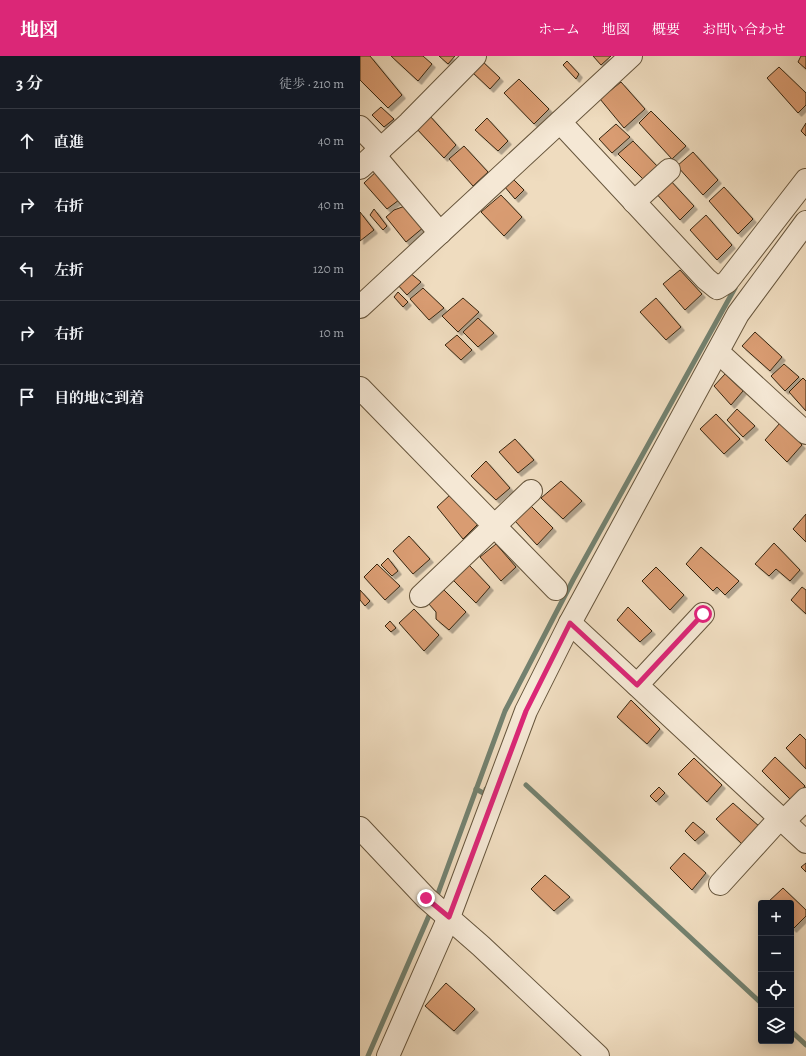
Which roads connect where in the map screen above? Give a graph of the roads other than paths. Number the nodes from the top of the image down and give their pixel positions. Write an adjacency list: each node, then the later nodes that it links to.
1 (475, 56): 5 (street)
2 (631, 56): 3 (street)
3 (560, 122): 8 (street); 10 (street)
4 (360, 128): 5 (street)
5 (372, 157): 10 (street)
6 (669, 170): 8 (street)
7 (806, 180): 8 (street)
8 (634, 202)
9 (806, 222): 12 (street)
10 (440, 233): 11 (street)
11 (360, 307)
12 (718, 352): 14 (street); 20 (street)
13 (360, 388): 16 (street)
14 (806, 433)
15 (531, 491): 16 (street)
16 (494, 525): 17 (street); 18 (street)
17 (556, 589)
18 (421, 596)
19 (703, 614): 21 (street)
20 (570, 623): 21 (street); 27 (street)
21 (637, 685): 23 (street)
22 (806, 799): 23 (street)
23 (782, 819): 25 (street); 26 (street)
24 (360, 828): 27 (street)
25 (806, 842)
26 (720, 884)
27 (449, 917): 28 (street); 29 (street)
28 (388, 1056)
29 (598, 1056)

